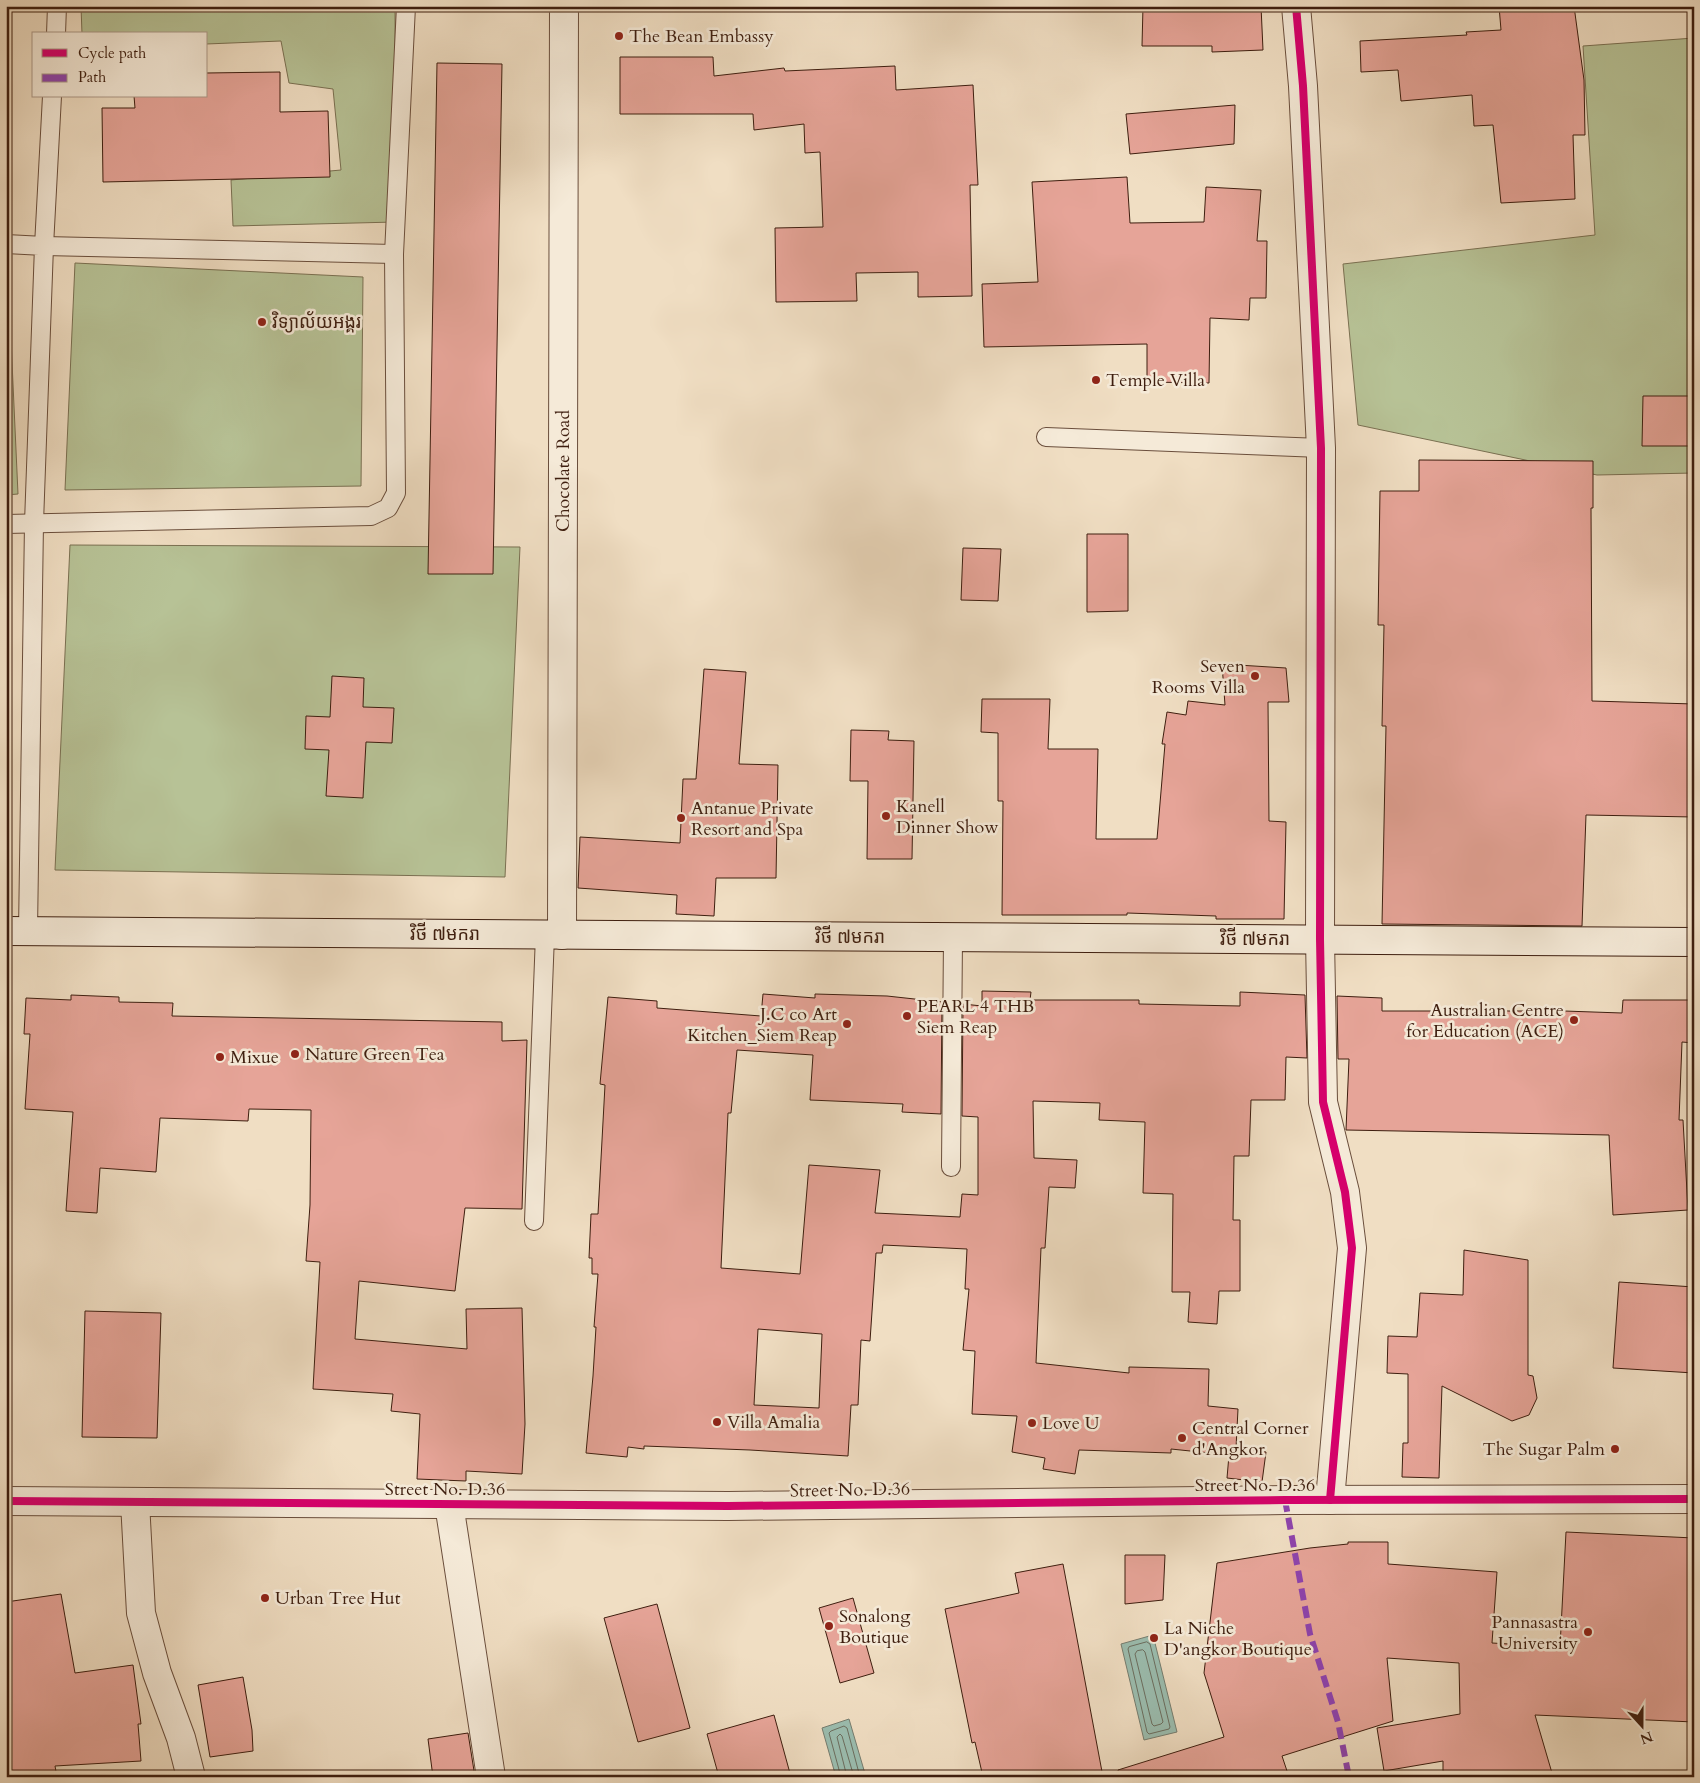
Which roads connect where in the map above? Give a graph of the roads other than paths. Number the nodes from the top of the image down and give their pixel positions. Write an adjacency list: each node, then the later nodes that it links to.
1 (57, 6): 5 (lane)
2 (406, 6): 9 (lane)
3 (564, 6): 15 (street, Chocolate Road)
4 (1296, 6): 11 (street)
5 (56, 32)
6 (52, 98): 8 (lane)
7 (6, 244): 8 (lane)
8 (44, 246): 9 (lane); 12 (lane)
9 (394, 254): 12 (lane)
10 (1046, 437): 11 (lane)
11 (1321, 448): 17 (street)
12 (34, 523): 13 (lane); 14 (lane)
13 (6, 524)
14 (17, 931): 15 (street, វិថី ៧មករា)
15 (553, 935): 16 (street, វិថី ៧មករា); 20 (lane)
16 (953, 938): 17 (street, វិថី ៧មករា); 19 (lane)
17 (1320, 939): 18 (street, វិថី ៧មករា); 22 (street)
18 (1694, 942)
19 (951, 1167)
20 (534, 1221)
21 (1694, 1499): 22 (street, Street No. D.36)
22 (1330, 1500): 25 (street, Street No. D.36)
23 (6, 1501): 24 (street, Street No. D.36)
24 (135, 1502): 25 (street, Street No. D.36); 26 (street)
25 (449, 1504): 27 (street)
26 (191, 1777)
27 (491, 1777)

